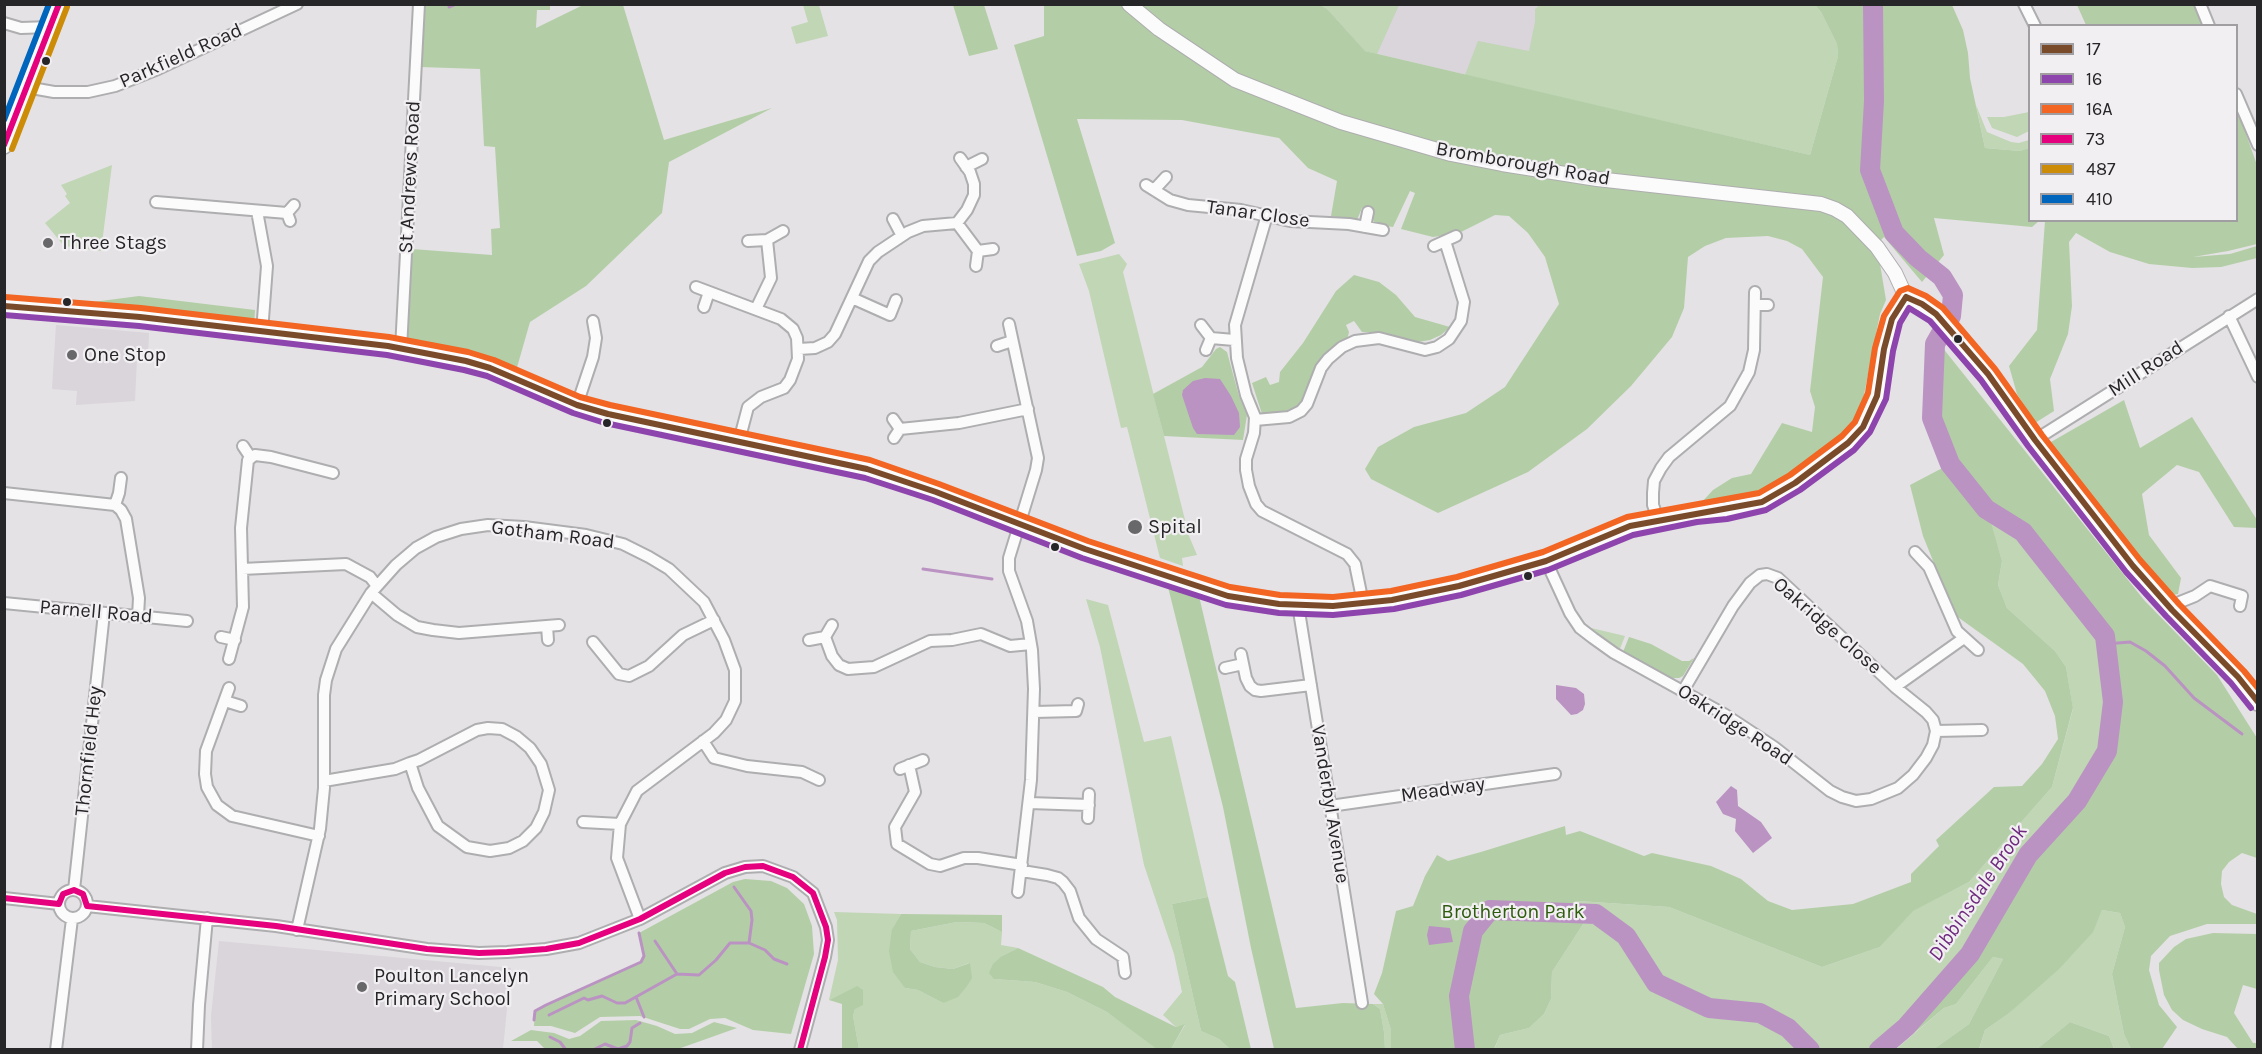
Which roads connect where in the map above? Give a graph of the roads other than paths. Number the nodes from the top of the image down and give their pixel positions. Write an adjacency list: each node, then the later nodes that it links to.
1 (59, 4): 10 (main road)
2 (297, 4): 11 (street, Parkfield Road)
3 (419, 4): 57 (street, St Andrews Road)
4 (1129, 4): 39 (street, Bromborough Road)
5 (2024, 4): 8 (street)
6 (2200, 4): 9 (street)
7 (4, 23): 10 (street)
8 (2034, 24)
9 (2208, 24)
10 (50, 27): 11 (main road)
11 (26, 87): 14 (main road)
12 (2238, 99): 13 (street)
13 (2258, 145)
14 (4, 146)
15 (982, 159): 23 (street)
16 (1166, 177): 21 (street, Tanar Close)
17 (153, 201): 18 (street)
18 (257, 211): 20 (street); 52 (street)
19 (1368, 212): 24 (street)
20 (291, 213)
21 (1267, 215): 24 (street, Tanar Close); 54 (street)
22 (893, 219): 27 (street)
23 (957, 223): 27 (street); 34 (street)
24 (1365, 227): 25 (street, Tanar Close)
25 (1383, 230)
26 (783, 231): 29 (street)
27 (902, 236): 40 (street)
28 (1456, 236): 31 (street)
29 (767, 240): 30 (street); 46 (street)
30 (748, 241)
31 (1445, 242): 32 (street); 64 (street)
32 (1434, 246)
33 (993, 249): 34 (street)
34 (978, 251): 35 (street)
35 (976, 266)
36 (696, 287): 37 (street)
37 (709, 292): 44 (street); 46 (street)
38 (1755, 292): 42 (street)
39 (1906, 297): 65 (main road); 73 (main road)
40 (852, 298): 47 (street); 58 (street)
41 (2258, 299): 48 (street, Mill Road)
42 (1755, 305): 43 (street); 73 (street)
43 (1768, 305)
44 (704, 307)
45 (4, 308): 52 (main road)
46 (756, 309): 58 (street)
47 (896, 309)
48 (2229, 316): 60 (street); 65 (street, Mill Road)
49 (593, 321): 61 (street)
50 (1009, 324): 55 (street)
51 (1201, 324): 53 (street)
52 (262, 332): 57 (main road)
53 (1211, 338): 54 (street); 59 (street)
54 (1234, 340): 64 (street)
55 (1012, 341): 56 (street); 62 (street)
56 (997, 346)
57 (401, 349): 61 (main road)
58 (799, 349): 66 (street)
59 (1206, 350)
60 (2258, 377)
61 (578, 405): 66 (main road)
62 (1028, 409): 63 (street); 74 (street)
63 (893, 419)
64 (1255, 420): 80 (street)
65 (2035, 440): 83 (main road)
66 (739, 441): 74 (main road)
67 (243, 446): 68 (street)
68 (251, 458): 69 (street); 77 (street)
69 (333, 473)
70 (121, 477): 72 (street)
71 (4, 493): 72 (street)
72 (115, 505): 85 (street)
73 (1658, 519): 76 (main road)
74 (1020, 525): 81 (main road); 98 (street)
75 (1915, 552): 93 (street)
76 (1546, 561): 80 (main road); 107 (street, Oakridge Road)
77 (242, 569): 78 (street); 94 (street)
78 (374, 589): 86 (street, Gotham Road); 90 (street); 120 (street, Gotham Road)
79 (4, 603): 84 (street, Parnell Road)
80 (1363, 603): 81 (main road)
81 (1298, 605): 104 (street, Vanderbyl Avenue)
82 (2240, 606): 83 (street)
83 (2172, 610): 109 (main road)
84 (104, 613): 85 (street, Parnell Road); 130 (street, Thornfield Hey)
85 (138, 616): 87 (street, Parnell Road)
86 (714, 620): 97 (street); 115 (street, Gotham Road)
87 (187, 621)
88 (559, 625): 90 (street)
89 (832, 625): 92 (street)
90 (547, 626): 95 (street)
91 (221, 637): 94 (street)
92 (825, 637): 96 (street); 102 (street)
93 (1964, 638): 99 (street); 105 (street)
94 (235, 640): 100 (street)
95 (548, 640)
96 (809, 640)
97 (593, 642)
98 (1031, 644): 102 (street); 112 (street)
99 (1978, 650)
100 (229, 659)
101 (1225, 668): 104 (street)
102 (851, 669): 103 (street)
103 (847, 681)
104 (1311, 685): 124 (street, Vanderbyl Avenue)
105 (1895, 687): 107 (street, Oakridge Close); 114 (street, Oakridge Close)
106 (229, 688): 108 (street)
107 (1683, 691): 114 (street, Oakridge Road)
108 (225, 700): 111 (street); 128 (street)
109 (2258, 703)
110 (1078, 704): 112 (street)
111 (241, 706)
112 (1034, 712): 122 (street)
113 (1970, 717): 114 (street)
114 (1936, 731)
115 (703, 741): 119 (street); 127 (street, Gotham Road)
116 (922, 760): 129 (street)
117 (410, 763): 117 (street); 120 (street)
118 (1555, 774): 124 (street, Meadway)
119 (819, 780)
120 (324, 781): 128 (street, Gotham Road)
121 (1089, 794): 123 (street)
122 (1029, 803): 123 (street); 129 (street)
123 (1089, 806): 125 (street)
124 (1330, 806): 140 (street, Vanderbyl Avenue)
125 (1088, 818)
126 (590, 819): 127 (street)
127 (620, 824): 137 (street, Gotham Road)
128 (319, 836): 138 (street, Gotham Road)
129 (1022, 868): 131 (street); 139 (street)
130 (74, 890): 133 (street); 134 (street)
131 (1018, 891)
132 (4, 898): 133 (street)
133 (59, 904): 136 (street)
134 (87, 906): 135 (street); 136 (street)
135 (207, 918): 138 (street); 142 (street)
136 (72, 919): 141 (street)
137 (640, 919): 138 (street); 143 (street)
138 (297, 930)
139 (1125, 973)
140 (1362, 1003)
141 (56, 1050)
142 (197, 1050)
143 (800, 1050)

